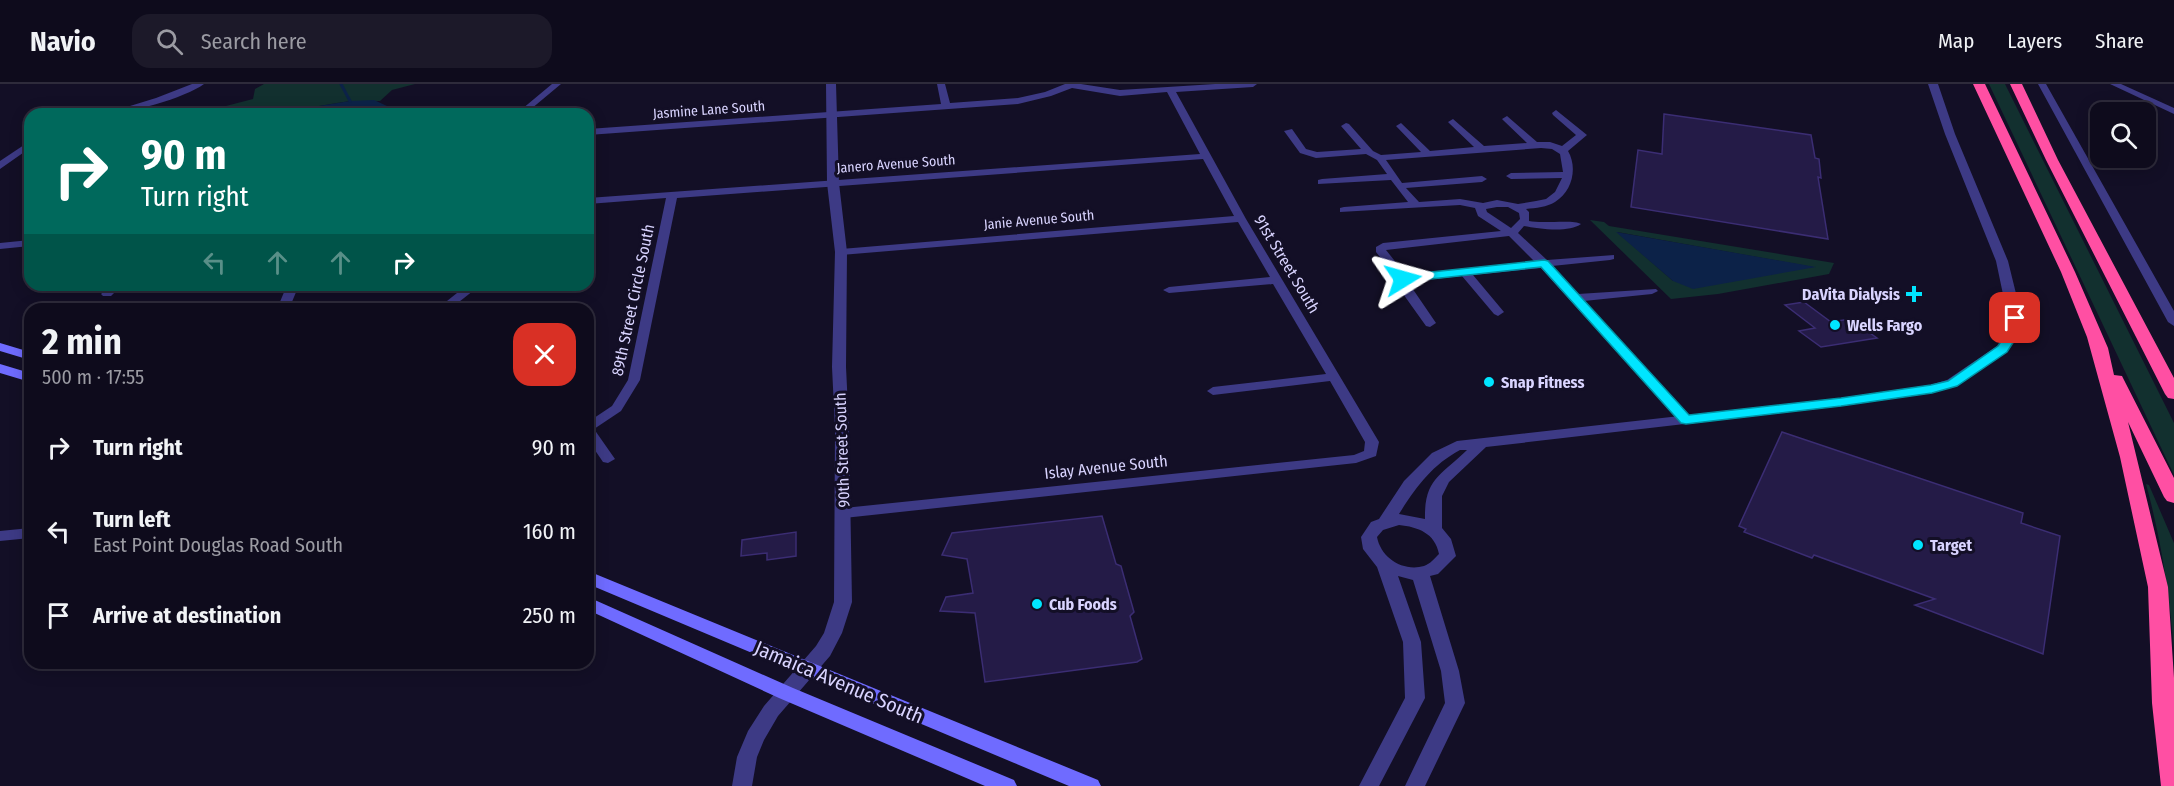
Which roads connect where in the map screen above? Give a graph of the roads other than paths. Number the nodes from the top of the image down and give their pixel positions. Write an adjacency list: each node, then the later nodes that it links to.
1 (200, 84): 14 (street)
2 (557, 84): 15 (street)
3 (831, 84): 18 (street, 90th Street South)
4 (941, 84): 13 (street)
5 (1073, 84): 12 (street); 13 (street, Jasmine Lane South)
6 (1253, 84): 12 (street)
7 (1933, 84): 77 (street)
8 (1979, 84): 69 (highway)
9 (2016, 84): 76 (highway)
10 (2042, 84): 67 (street)
11 (2114, 84): 16 (street)
12 (1171, 91): 31 (street, 91st Street South)
13 (946, 106): 18 (street, Jasmine Lane South)
14 (130, 108)
15 (527, 108)
16 (2174, 111)
17 (1557, 113): 28 (street)
18 (832, 116): 24 (street, Jasmine Lane South); 39 (street, 90th Street South)
19 (1508, 119): 25 (street)
20 (1453, 122): 27 (street)
21 (1346, 126): 29 (street)
22 (1401, 126): 30 (street)
23 (1288, 131): 29 (street)
24 (594, 132)
25 (1535, 145): 27 (street); 28 (street)
26 (24, 148): 33 (street)
27 (1481, 149): 30 (street)
28 (1562, 150): 34 (street)
29 (1368, 151): 32 (street)
30 (1427, 153): 32 (street)
31 (1206, 156): 39 (street, Janero Avenue South); 47 (street, 91st Street South)
32 (1380, 158): 36 (street)
33 (0, 166)
34 (1567, 175): 35 (street); 45 (street)
35 (1511, 176)
36 (1392, 177): 38 (street); 40 (street)
37 (1482, 179): 40 (street)
38 (1322, 182)
39 (833, 183): 41 (street, Janero Avenue South); 53 (street, 90th Street South)
40 (1399, 186): 43 (street)
41 (672, 195): 42 (street, Janero Avenue South); 78 (street, 89th Street Circle South)
42 (594, 201)
43 (1418, 205): 44 (street); 46 (street)
44 (1482, 206): 45 (street); 50 (street)
45 (1517, 207): 48 (street)
46 (1344, 210)
47 (1240, 219): 53 (street, Janie Avenue South); 58 (street, 91st Street South)
48 (1523, 222): 49 (street); 50 (street)
49 (1576, 224)
50 (1512, 232): 55 (street); 57 (street)
51 (24, 244): 52 (street)
52 (0, 246)
53 (841, 252): 84 (street, 90th Street South)
54 (1610, 257): 55 (street)
55 (1544, 264): 56 (street); 64 (street)
56 (1465, 272): 57 (street); 66 (street)
57 (1403, 279): 68 (street)
58 (1277, 280): 59 (street); 74 (street, 91st Street South)
59 (1168, 290)
60 (110, 291): 63 (street)
61 (467, 291): 65 (street)
62 (1652, 291): 64 (street)
63 (107, 294)
64 (1576, 298): 77 (street)
65 (451, 303)
66 (1498, 312)
67 (2174, 322)
68 (1430, 323)
69 (2095, 337): 83 (highway); 100 (highway)
70 (0, 347): 71 (main road)
71 (24, 354)
72 (0, 368): 73 (main road)
73 (24, 376)
74 (1335, 377): 75 (street); 81 (street, 91st Street South)
75 (1213, 391)
76 (2174, 394)
77 (1686, 420): 80 (street)
78 (594, 426)
79 (594, 438): 82 (street)
80 (1481, 444): 85 (street); 86 (street)
81 (1371, 453): 84 (street, Islay Avenue South)
82 (608, 459)
83 (2174, 497)
84 (844, 513): 93 (street, 90th Street South)
85 (1386, 520): 86 (street); 89 (street)
86 (1434, 530): 90 (street)
87 (24, 534): 88 (street)
88 (0, 536)
89 (1385, 565): 90 (street); 98 (street)
90 (1420, 573): 99 (street)
91 (594, 580): 93 (main road, Jamaica Avenue South)
92 (594, 606): 94 (main road, Jamaica Avenue South)
93 (808, 669): 94 (street, 90th Street South); 97 (main road, Jamaica Avenue South)
94 (786, 693): 95 (street, 90th Street South); 96 (main road, Jamaica Avenue South)
95 (741, 786)
96 (1007, 786)
97 (1091, 786)
98 (1369, 786)
99 (1415, 786)
100 (2173, 786)

